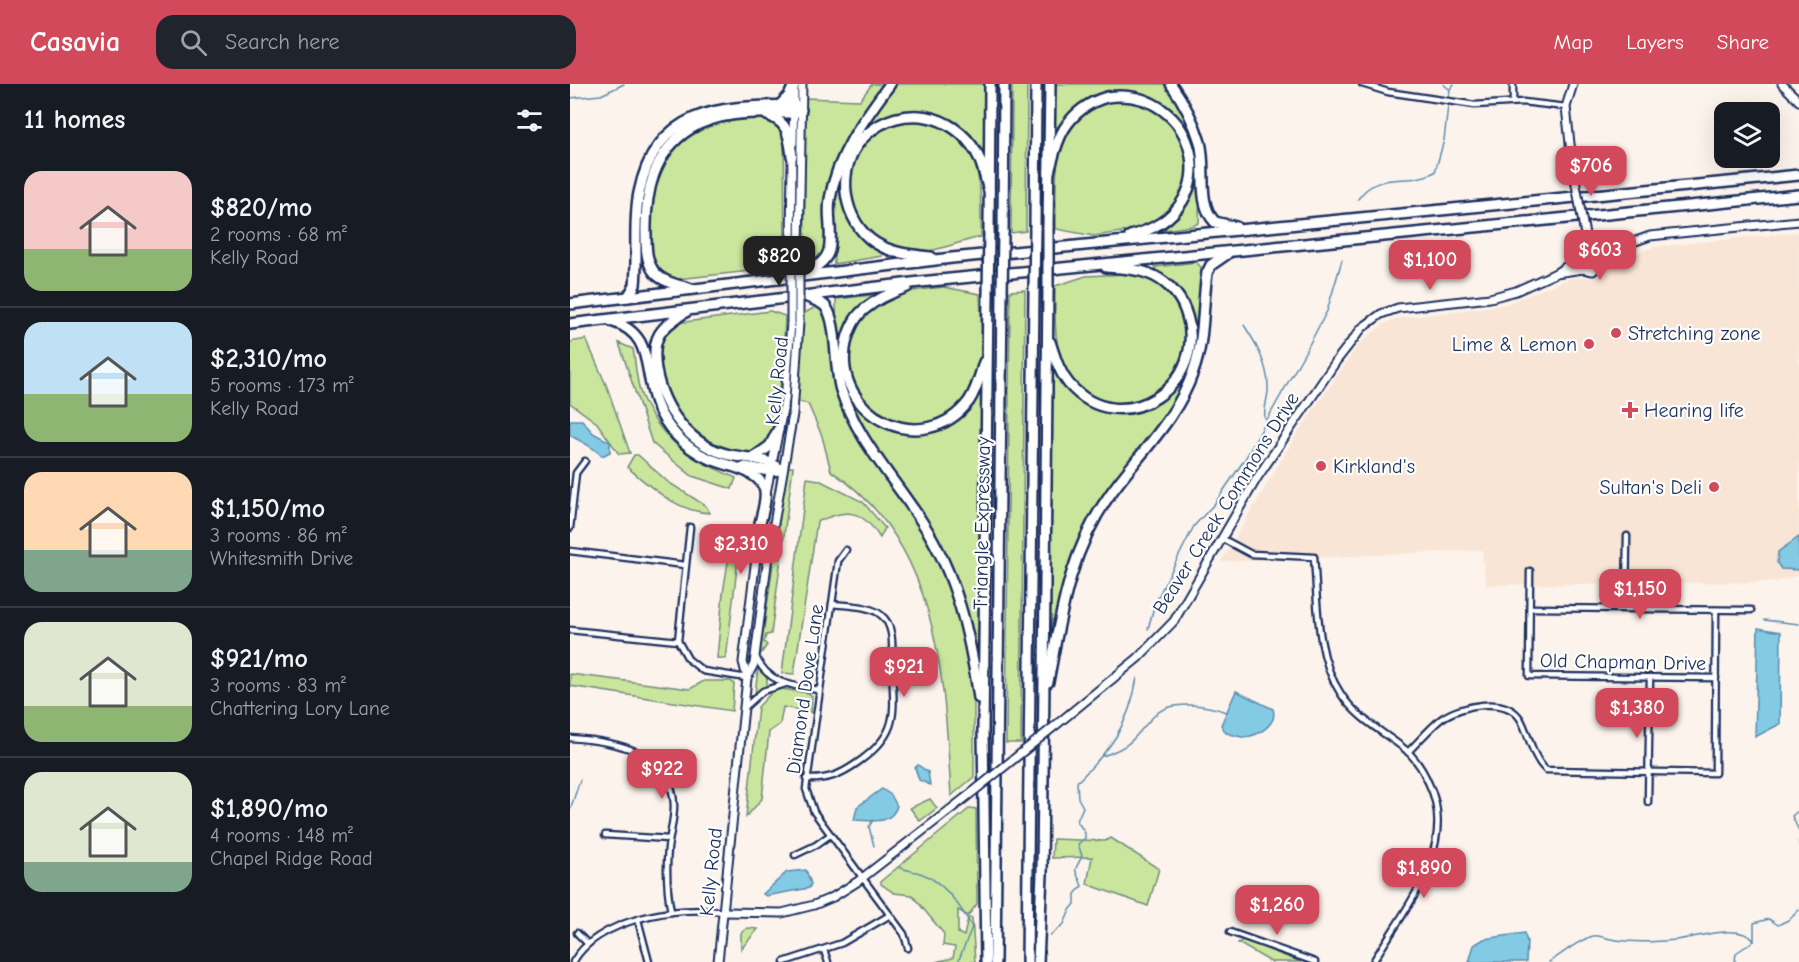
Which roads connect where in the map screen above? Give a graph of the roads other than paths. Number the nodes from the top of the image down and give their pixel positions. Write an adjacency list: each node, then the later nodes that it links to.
1 (794, 84): 15 (highway); 17 (street, Kelly Road)
2 (802, 84): 17 (street, Kelly Road)
3 (890, 84): 38 (highway)
4 (990, 84): 22 (highway)
5 (1004, 84): 108 (highway, Triangle Expressway, bridge)
6 (1036, 84): 109 (highway, bridge)
7 (1050, 84): 20 (highway)
8 (1171, 84): 25 (highway)
9 (1362, 84): 14 (street)
10 (1513, 84): 14 (street)
11 (1573, 84): 16 (street)
12 (1782, 84): 13 (street)
13 (1799, 101)
14 (1513, 102): 16 (street)
15 (780, 105): 17 (highway); 42 (highway)
16 (1566, 107): 26 (street, bridge)
17 (796, 109): 18 (highway); 19 (street, Kelly Road); 29 (street, Kelly Road)
18 (762, 114): 19 (highway); 40 (highway)
19 (792, 156): 29 (street, Kelly Road)
20 (1049, 172): 27 (highway); 48 (highway, bridge)
21 (1799, 175): 25 (highway)
22 (989, 191): 33 (highway); 49 (highway, bridge)
23 (1799, 195): 31 (highway)
24 (1799, 221): 28 (street)
25 (1247, 229): 27 (highway)
26 (1585, 235): 30 (street); 32 (street)
27 (1101, 243): 33 (highway)
28 (1616, 248): 30 (street); 34 (street)
29 (795, 249): 46 (street, Kelly Road, bridge)
30 (1594, 249): 32 (street, Beaver Creek Commons Drive); 34 (street)
31 (1233, 251): 35 (highway); 79 (highway)
32 (1580, 256): 36 (street); 37 (street, Beaver Creek Commons Drive)
33 (952, 258): 38 (highway)
34 (1601, 261): 36 (street, Beaver Creek Commons Drive)
35 (1089, 265): 39 (highway); 48 (highway)
36 (1583, 269): 37 (street, Beaver Creek Commons Drive)
37 (1556, 273): 60 (street, Beaver Creek Commons Drive)
38 (796, 277): 40 (highway)
39 (920, 282): 41 (highway); 49 (highway)
40 (692, 289): 42 (highway)
41 (804, 296): 44 (highway); 80 (highway)
42 (628, 297): 43 (highway)
43 (570, 304)
44 (689, 310): 45 (highway); 51 (highway)
45 (606, 320): 47 (highway); 53 (highway)
46 (795, 323): 50 (street, Kelly Road); 55 (street, Kelly Road)
47 (570, 324)
48 (1047, 335): 79 (highway)
49 (988, 346): 80 (highway)
50 (778, 430): 51 (highway); 54 (street, Kelly Road)
51 (752, 459): 54 (highway)
52 (585, 461): 57 (street)
53 (728, 465): 54 (highway); 56 (highway)
54 (771, 466): 55 (highway); 56 (street, Kelly Road)
55 (782, 470): 72 (street, Kelly Road)
56 (760, 523): 74 (street, Kelly Road)
57 (570, 528)
58 (690, 528): 63 (street)
59 (1628, 536): 67 (street)
60 (1223, 539): 82 (street); 92 (street, Beaver Creek Commons Drive, bridge)
61 (846, 550): 65 (street, Diamond Dove Lane)
62 (570, 551): 63 (street)
63 (685, 565): 71 (street)
64 (1530, 571): 66 (street)
65 (832, 604): 77 (street, Diamond Dove Lane); 86 (street)
66 (1530, 608): 67 (street); 73 (street, Old Chapman Drive)
67 (1626, 609): 68 (street)
68 (1716, 610): 69 (street); 75 (street)
69 (1751, 610)
70 (570, 630): 71 (street)
71 (678, 641): 74 (street)
72 (755, 655): 74 (street, Kelly Road); 76 (street)
73 (1650, 677): 75 (street, Old Chapman Drive); 85 (street)
74 (747, 678): 78 (street, Kelly Road)
75 (1716, 678): 85 (street)
76 (784, 684): 77 (street); 78 (street)
77 (819, 690): 86 (street, Diamond Dove Lane)
78 (744, 708): 94 (street, Kelly Road)
79 (1044, 708): 110 (highway)
80 (983, 730): 107 (highway)
81 (570, 738): 84 (street)
82 (1408, 752): 85 (street); 112 (street)
83 (676, 755): 84 (street)
84 (660, 767): 90 (street)
85 (1648, 772): 87 (street)
86 (806, 779): 89 (street, Diamond Dove Lane)
87 (1648, 802)
88 (605, 835): 90 (street)
89 (830, 835): 91 (street); 92 (street, Diamond Dove Lane)
90 (669, 839): 93 (street)
91 (795, 855)
92 (863, 878): 94 (street, Beaver Creek Commons Drive); 95 (street, Diamond Dove Lane)
93 (671, 912): 94 (street); 96 (street)
94 (724, 912): 104 (street, Kelly Road)
95 (890, 915): 100 (street, Diamond Dove Lane); 101 (street)
96 (638, 920): 99 (street); 103 (street)
97 (1230, 932): 111 (street)
98 (577, 933): 99 (street)
99 (587, 943): 102 (street)
100 (908, 948)
101 (824, 950): 105 (street); 106 (street)
102 (573, 962)
103 (649, 962)
104 (718, 962)
105 (784, 962)
106 (828, 962)
107 (986, 962)
108 (995, 962)
109 (1027, 962)
110 (1038, 962)
111 (1315, 962)
112 (1373, 962)

